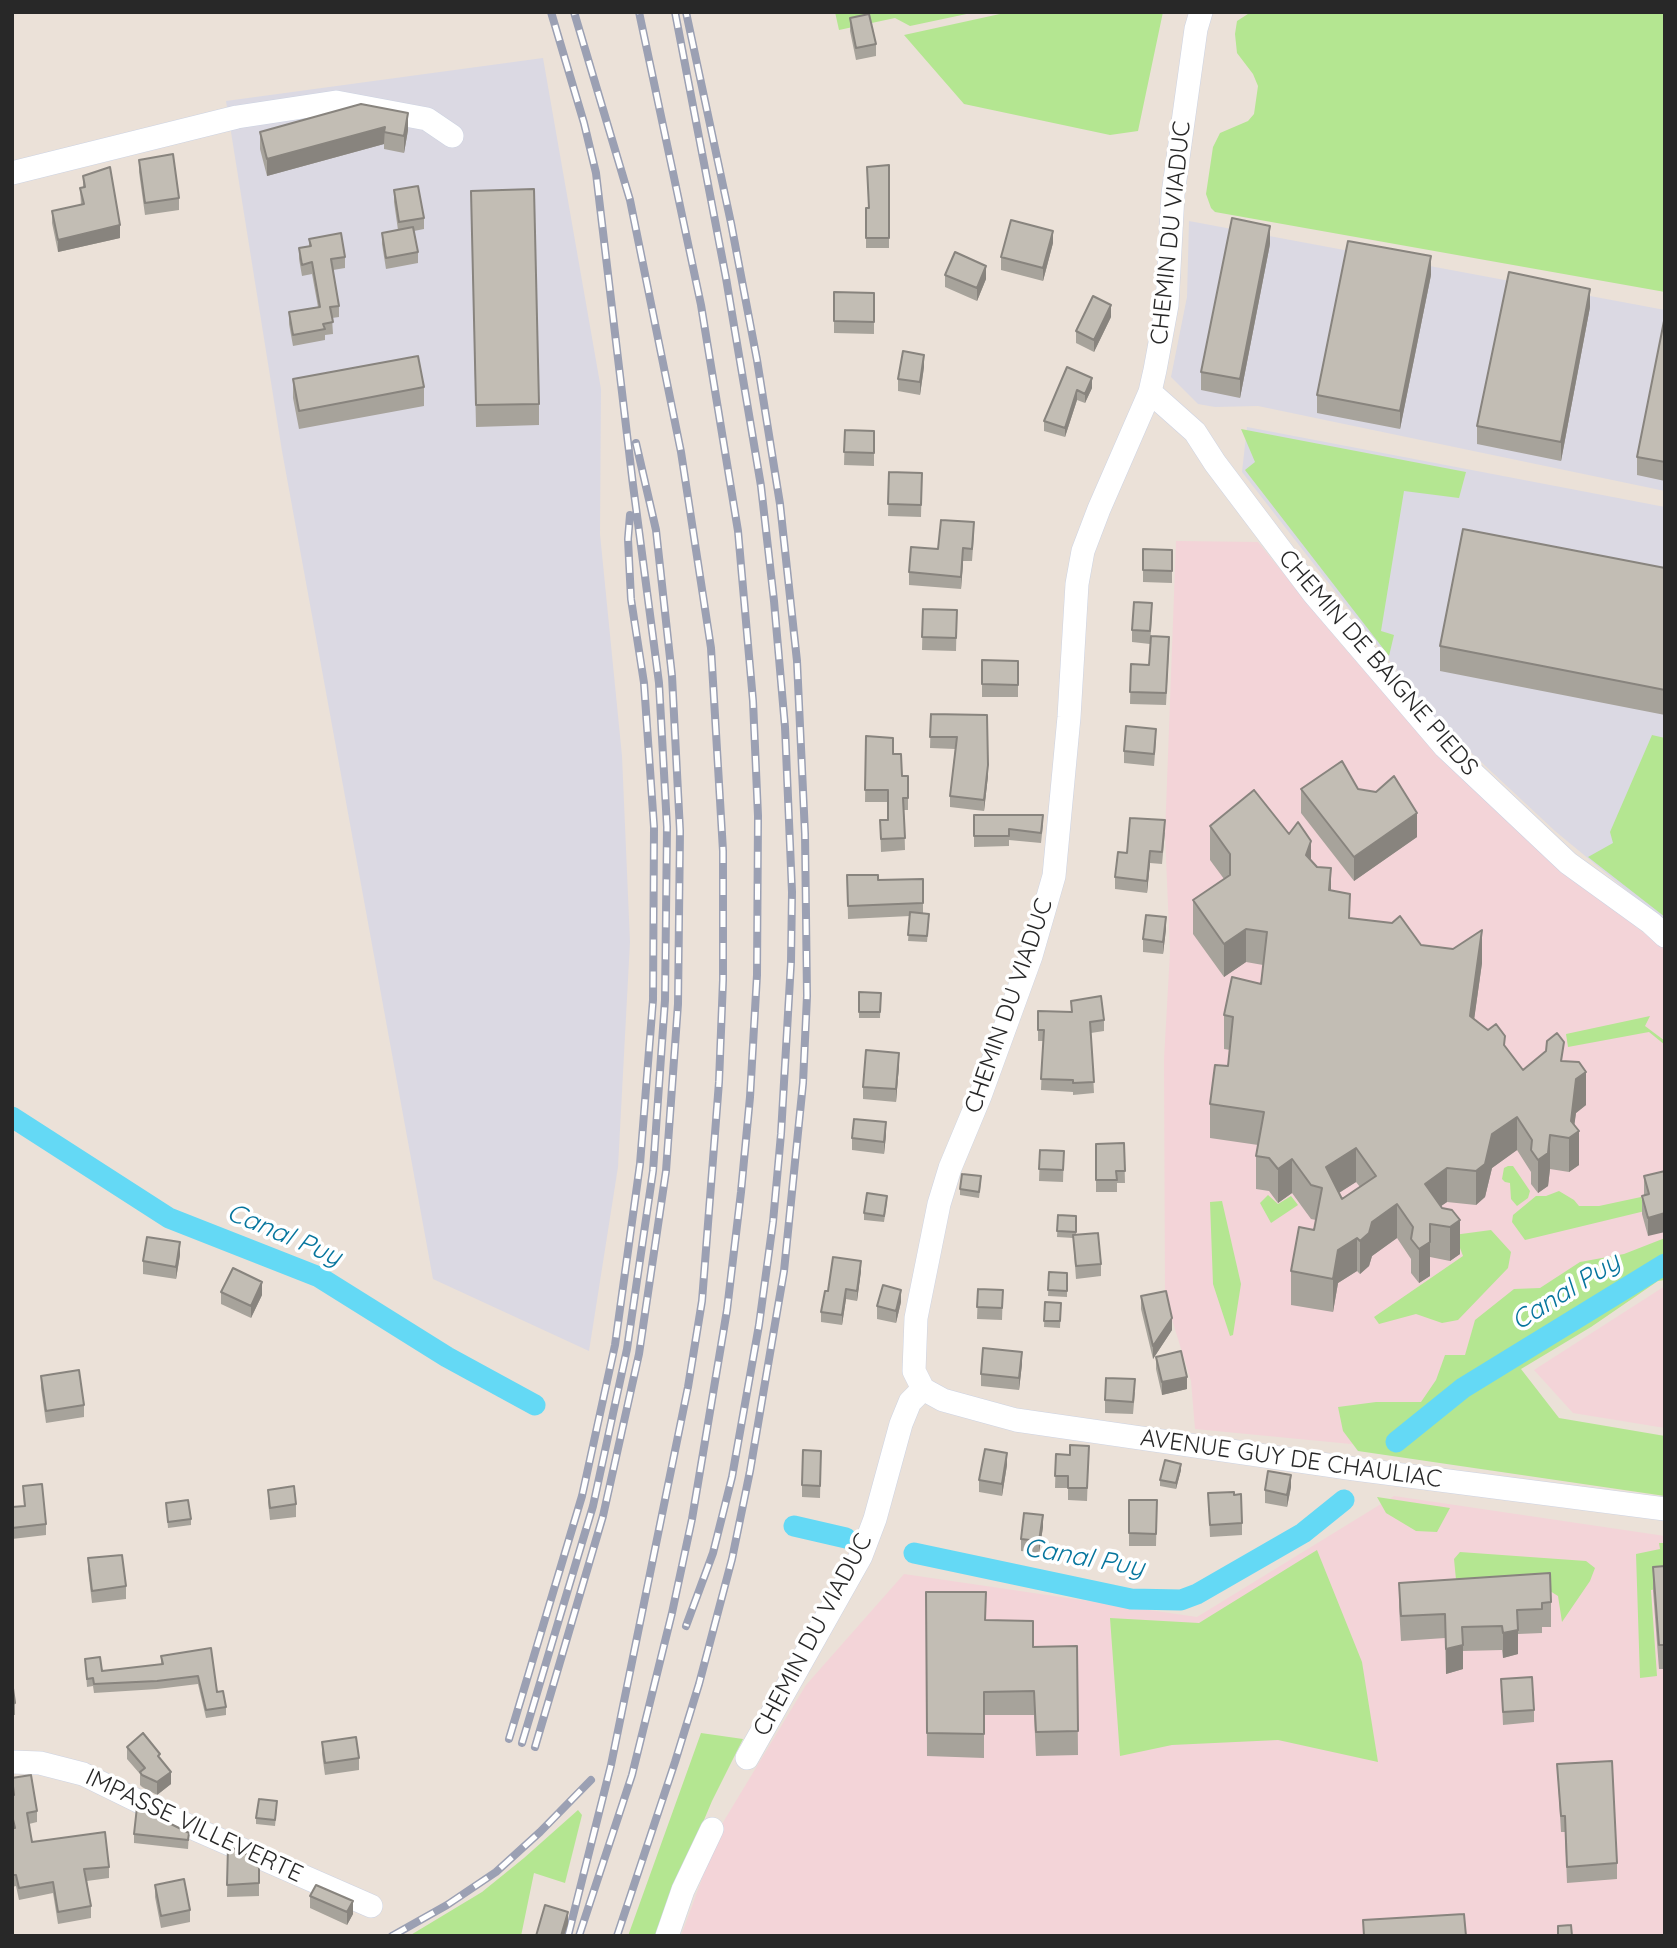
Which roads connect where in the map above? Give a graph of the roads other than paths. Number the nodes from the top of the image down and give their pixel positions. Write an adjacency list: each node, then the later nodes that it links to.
1 (1201, 12): 4 (street, CHEMIN DU VIADUC)
2 (452, 136): 3 (street)
3 (12, 173)
4 (1150, 392): 5 (street, CHEMIN DE BAIGNE PIEDS); 6 (street, CHEMIN DU VIADUC)
5 (1665, 936)
6 (923, 1388): 7 (street, AVENUE GUY DE CHAULIAC); 8 (street, CHEMIN DU VIADUC)
7 (1665, 1509)
8 (747, 1758)
9 (12, 1762): 11 (street, IMPASSE VILLEVERTE)
10 (712, 1829): 12 (street)
11 (371, 1906)
12 (667, 1936)

